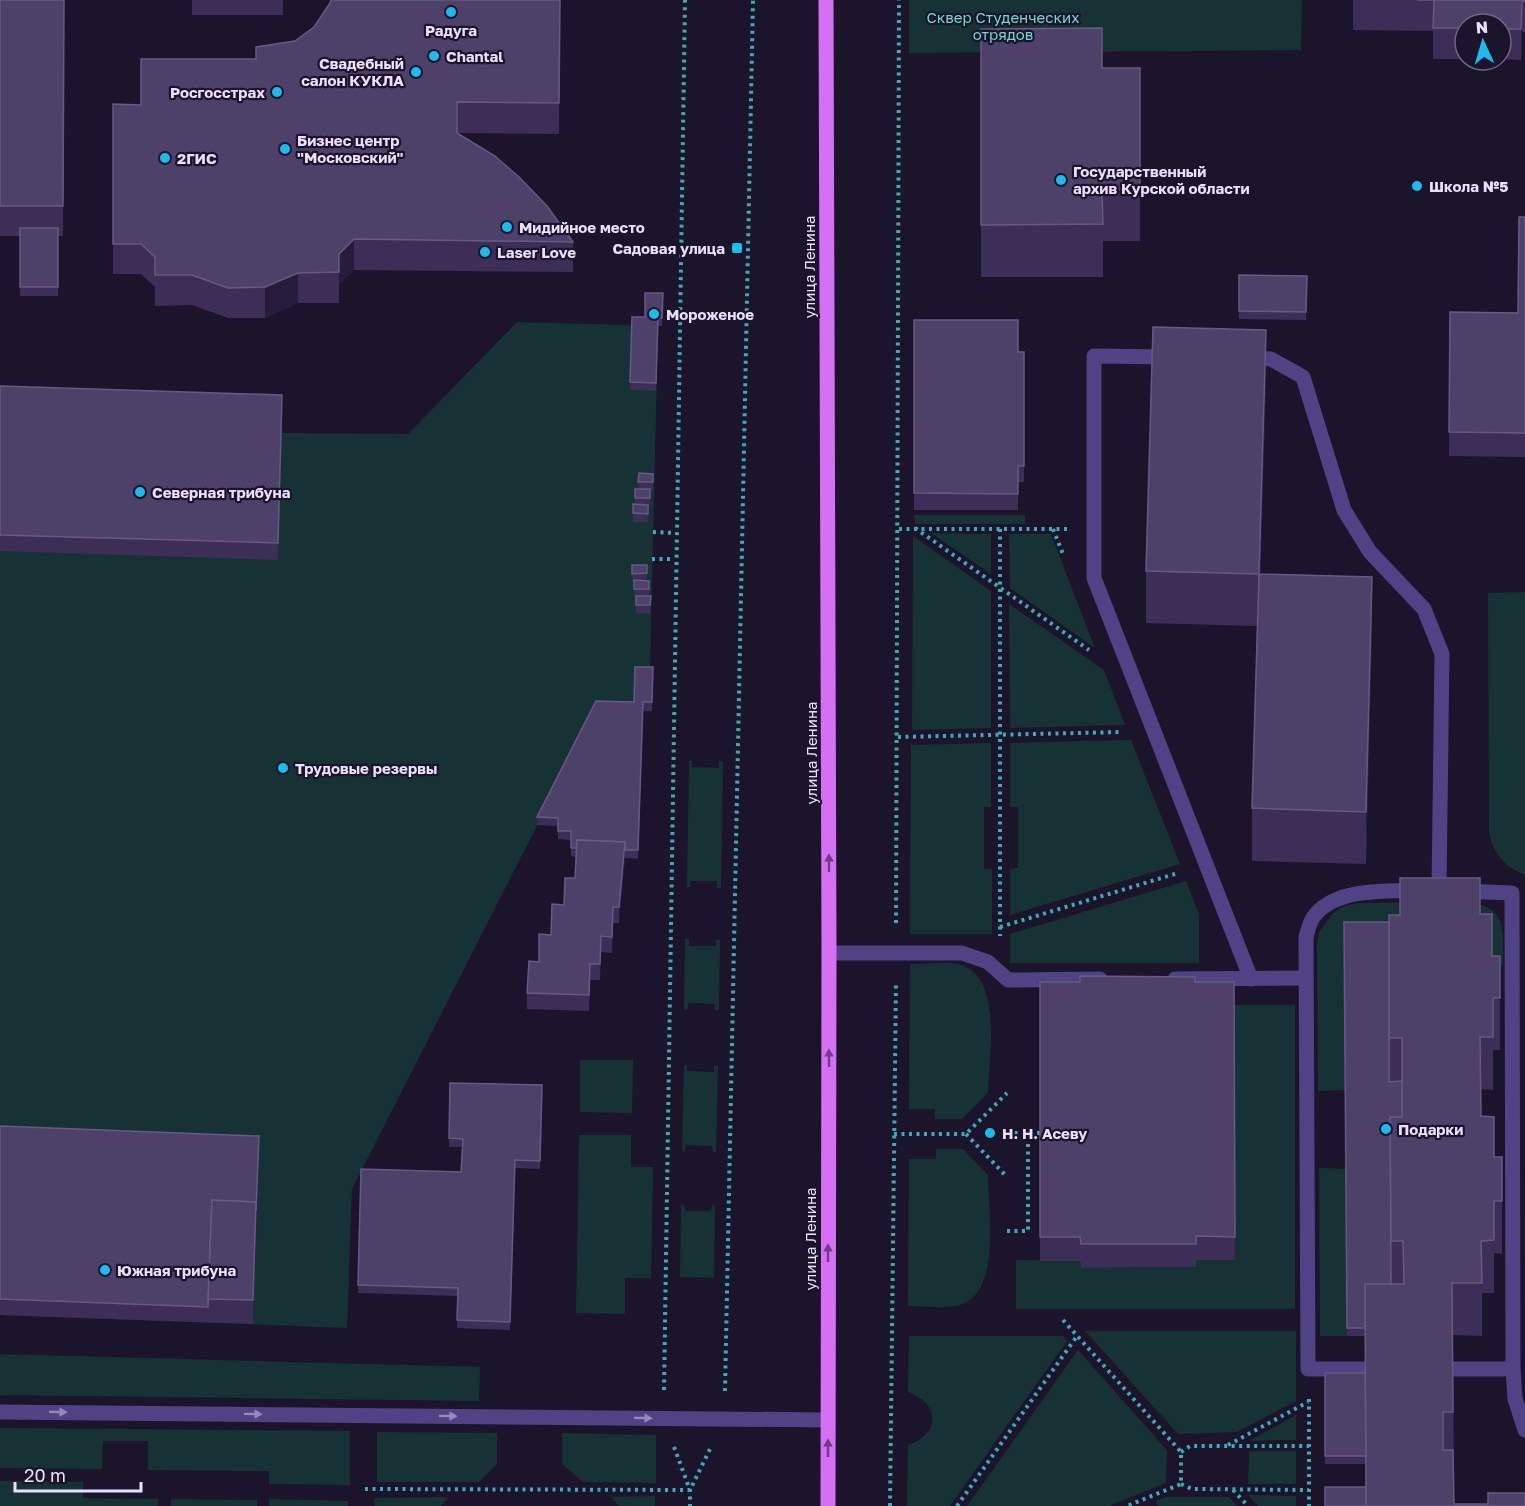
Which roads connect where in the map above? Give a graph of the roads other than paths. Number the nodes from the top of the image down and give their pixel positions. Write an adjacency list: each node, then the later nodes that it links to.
1 (826, 0): 6 (main road, улица Ленина, one-way to 1)
2 (1188, 357): 10 (street)
3 (1224, 358): 4 (street)
4 (1438, 890): 5 (street); 7 (street)
5 (1519, 893): 13 (street)
6 (829, 953): 8 (street); 15 (main road, улица Ленина, one-way to 6)
7 (1306, 978): 10 (street); 11 (street)
8 (1112, 979)
9 (1158, 979): 10 (street)
10 (1251, 979)
11 (1365, 1369)
12 (1452, 1369): 13 (street)
13 (1513, 1369): 16 (street)
14 (0, 1412): 15 (street, one-way to 15)
15 (828, 1420): 17 (main road, улица Ленина, one-way to 15)
16 (1525, 1430)
17 (828, 1506)

